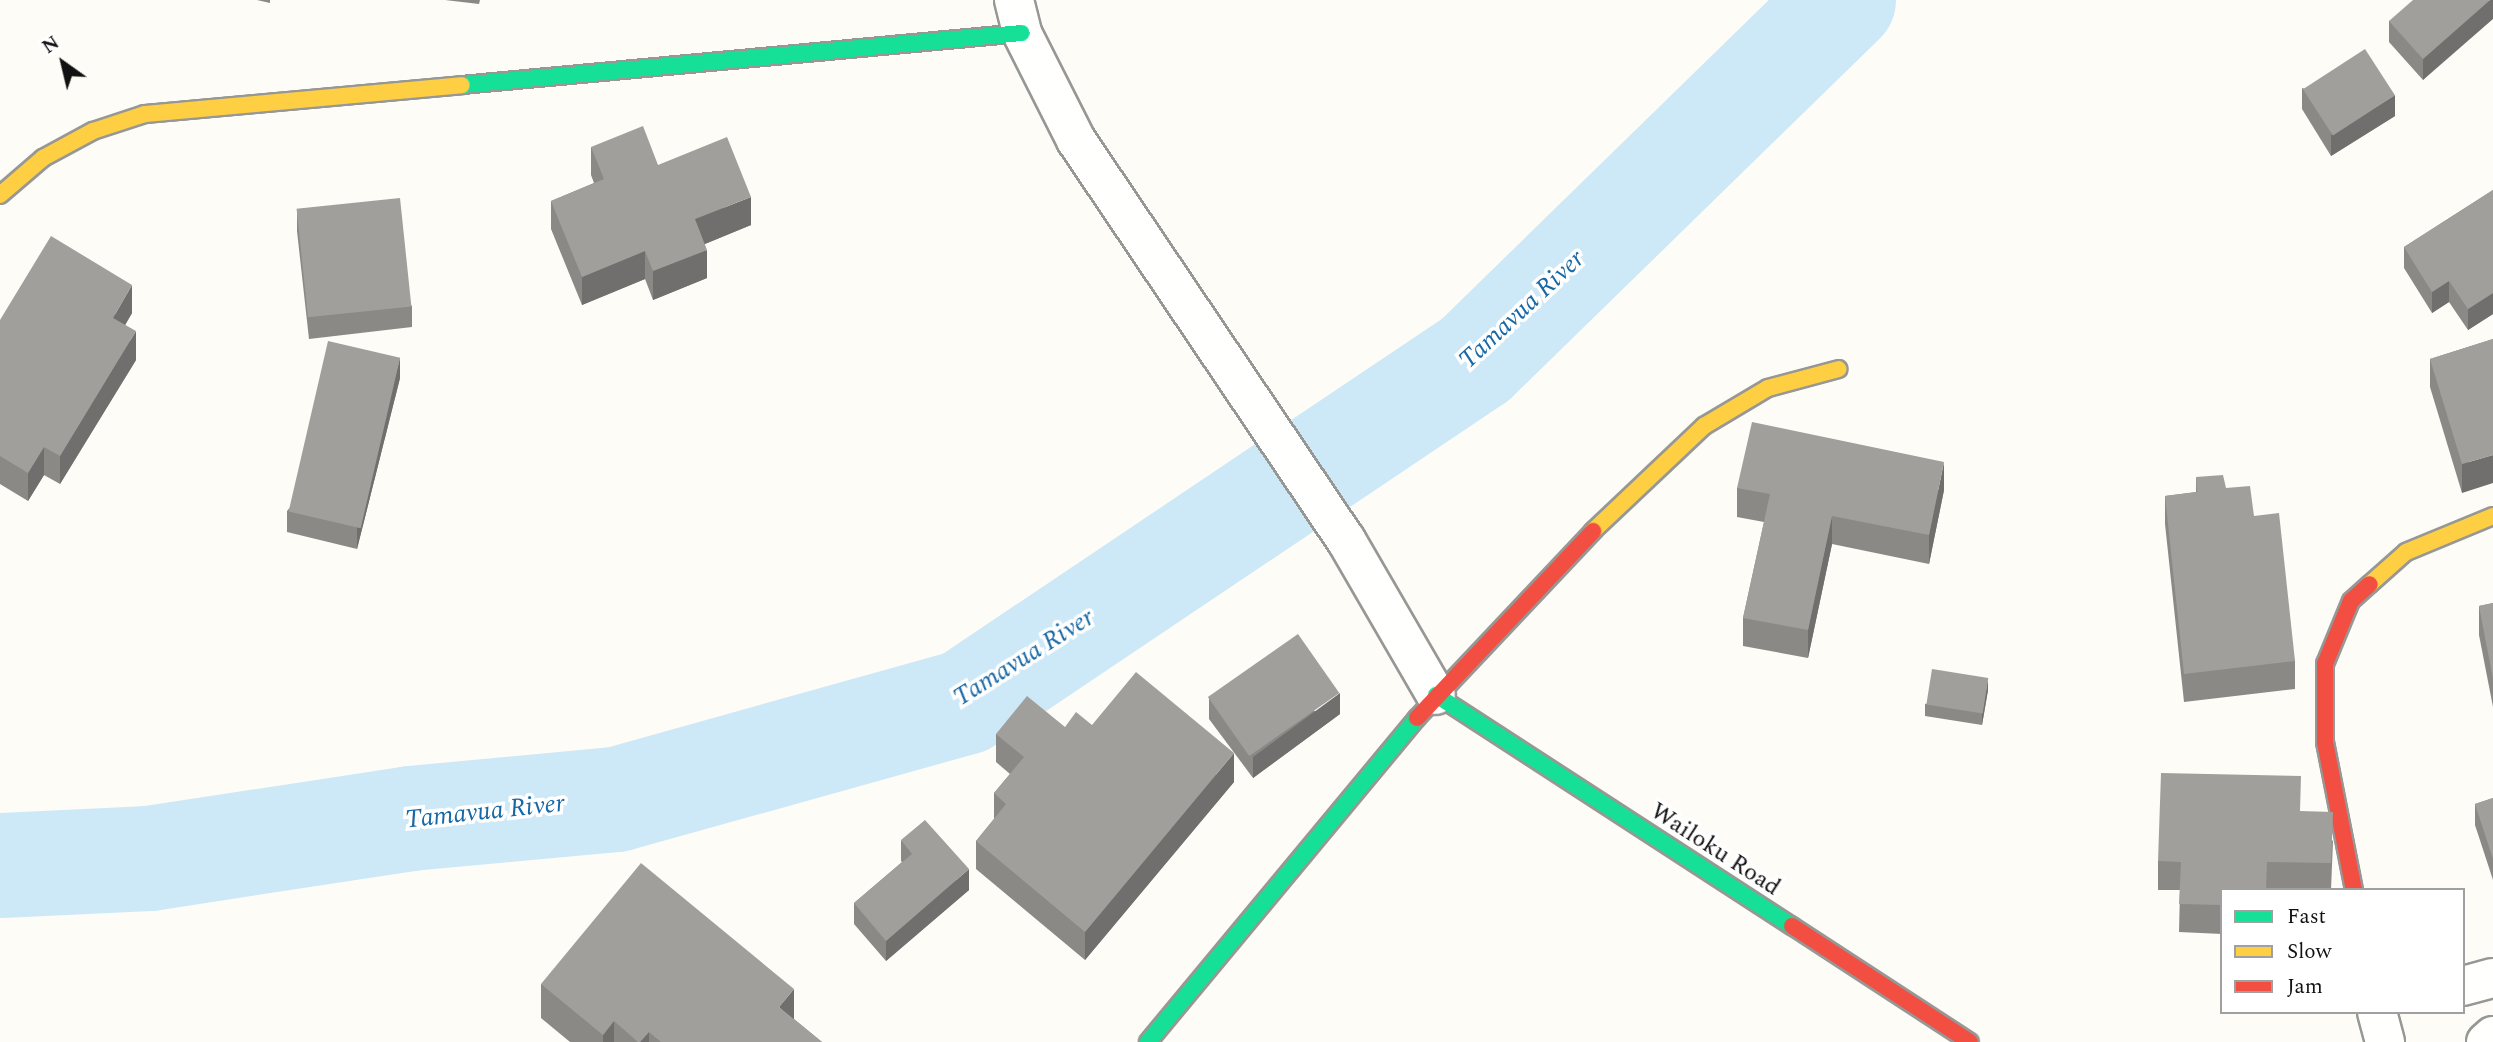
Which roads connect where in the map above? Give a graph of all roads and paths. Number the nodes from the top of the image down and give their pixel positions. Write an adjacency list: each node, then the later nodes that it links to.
1 (1018, 16): 2 (street); 5 (street)
2 (0, 195)
3 (1839, 369): 5 (street)
4 (2493, 516): 6 (street)
5 (1436, 695): 11 (street); 12 (street, Wailoku Road)
6 (2354, 888)
7 (2493, 978): 8 (street)
8 (2465, 985)
9 (2378, 1014): 13 (street)
10 (2493, 1036): 14 (street)
11 (1148, 1042)
12 (1970, 1042)
13 (2385, 1042)
14 (2486, 1042)

